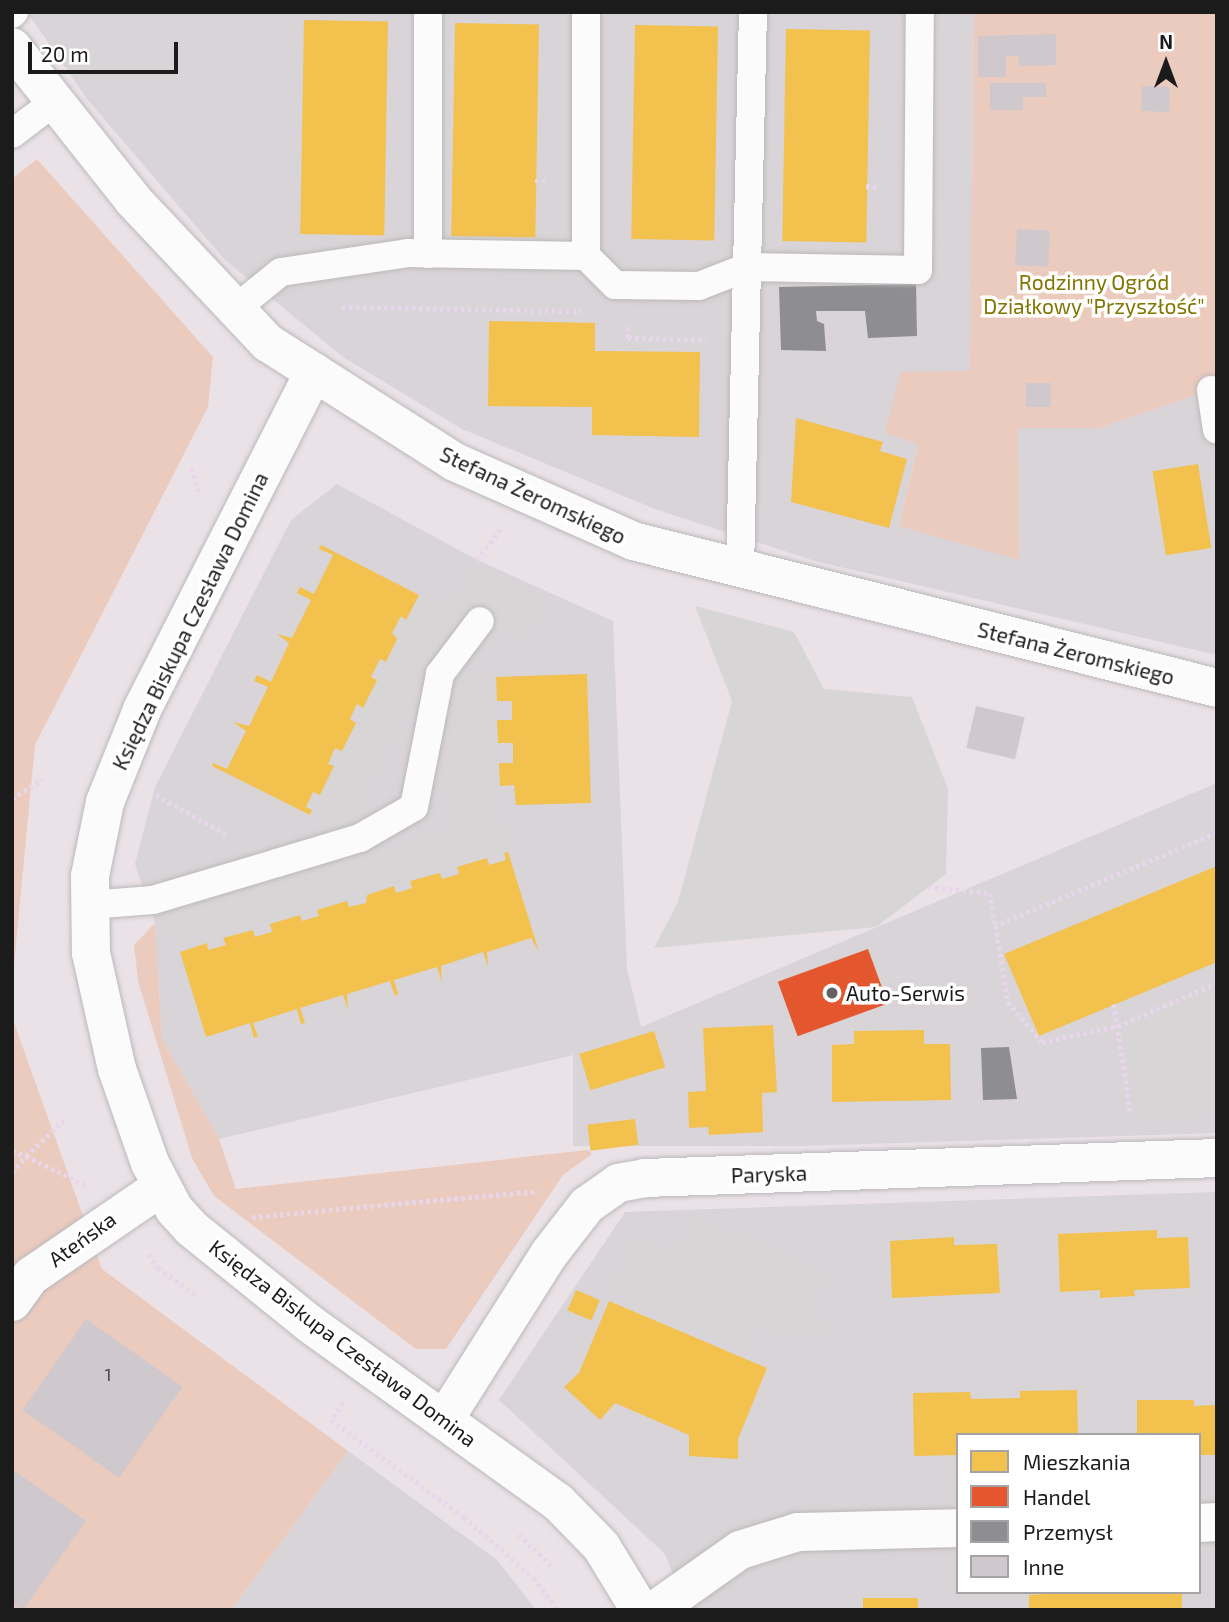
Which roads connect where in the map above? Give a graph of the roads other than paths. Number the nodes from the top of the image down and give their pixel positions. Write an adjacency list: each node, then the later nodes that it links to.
1 (428, 12): 8 (lane)
2 (586, 12): 9 (lane)
3 (753, 12): 10 (lane)
4 (920, 12): 10 (lane)
5 (12, 47): 6 (street, Stefana Żeromskiego)
6 (54, 102): 7 (lane); 11 (street, Stefana Żeromskiego)
7 (12, 134)
8 (428, 254): 9 (lane); 11 (lane)
9 (586, 256): 10 (lane)
10 (748, 267): 15 (lane)
11 (234, 310): 12 (street, Stefana Żeromskiego)
12 (314, 372): 15 (street, Stefana Żeromskiego); 18 (street, Księdza Biskupa Czesława Domina)
13 (1211, 390): 14 (lane)
14 (1217, 430)
15 (740, 570): 17 (street, Stefana Żeromskiego)
16 (480, 621): 18 (lane)
17 (1217, 688)
18 (89, 905): 20 (street, Księdza Biskupa Czesława Domina)
19 (1217, 1158): 22 (street, Paryska)
20 (161, 1187): 21 (street, Ateńska); 22 (street, Księdza Biskupa Czesława Domina)
21 (12, 1302)
22 (444, 1420): 24 (street, Księdza Biskupa Czesława Domina)
23 (956, 1528): 25 (street)
24 (640, 1610)
25 (655, 1610)

